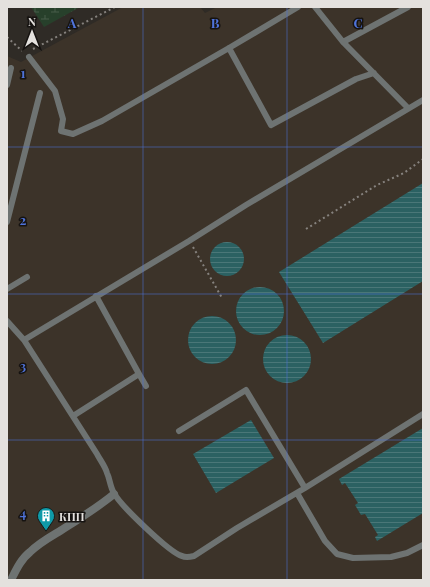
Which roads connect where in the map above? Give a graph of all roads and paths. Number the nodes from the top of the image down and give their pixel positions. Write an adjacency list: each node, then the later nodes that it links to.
1 (115, 7): 8 (path)
2 (298, 7): 7 (lane)
3 (315, 7): 6 (lane)
4 (405, 8): 6 (lane)
5 (7, 37): 8 (path)
6 (343, 42): 10 (lane)
7 (228, 48): 8 (lane); 10 (lane)
8 (27, 56)
9 (11, 68): 11 (lane)
10 (374, 73): 14 (lane)
11 (7, 85)
12 (40, 93): 16 (lane)
13 (423, 100): 14 (lane)
14 (408, 108): 18 (lane)
15 (423, 159): 17 (path)
16 (7, 222)
17 (306, 229)
18 (189, 241): 21 (lane); 22 (path)
19 (27, 277): 20 (lane)
20 (7, 289)
21 (96, 296): 24 (lane); 25 (lane)
22 (222, 298)
23 (7, 321): 24 (lane)
24 (24, 340): 28 (lane)
25 (139, 374): 26 (lane); 28 (lane)
26 (146, 386)
27 (423, 414): 30 (lane)
28 (73, 416): 32 (lane)
29 (179, 431): 30 (lane)
30 (305, 488): 31 (lane)
31 (297, 493): 32 (lane); 33 (lane)
32 (114, 494): 34 (street)
33 (423, 545)
34 (11, 580)

